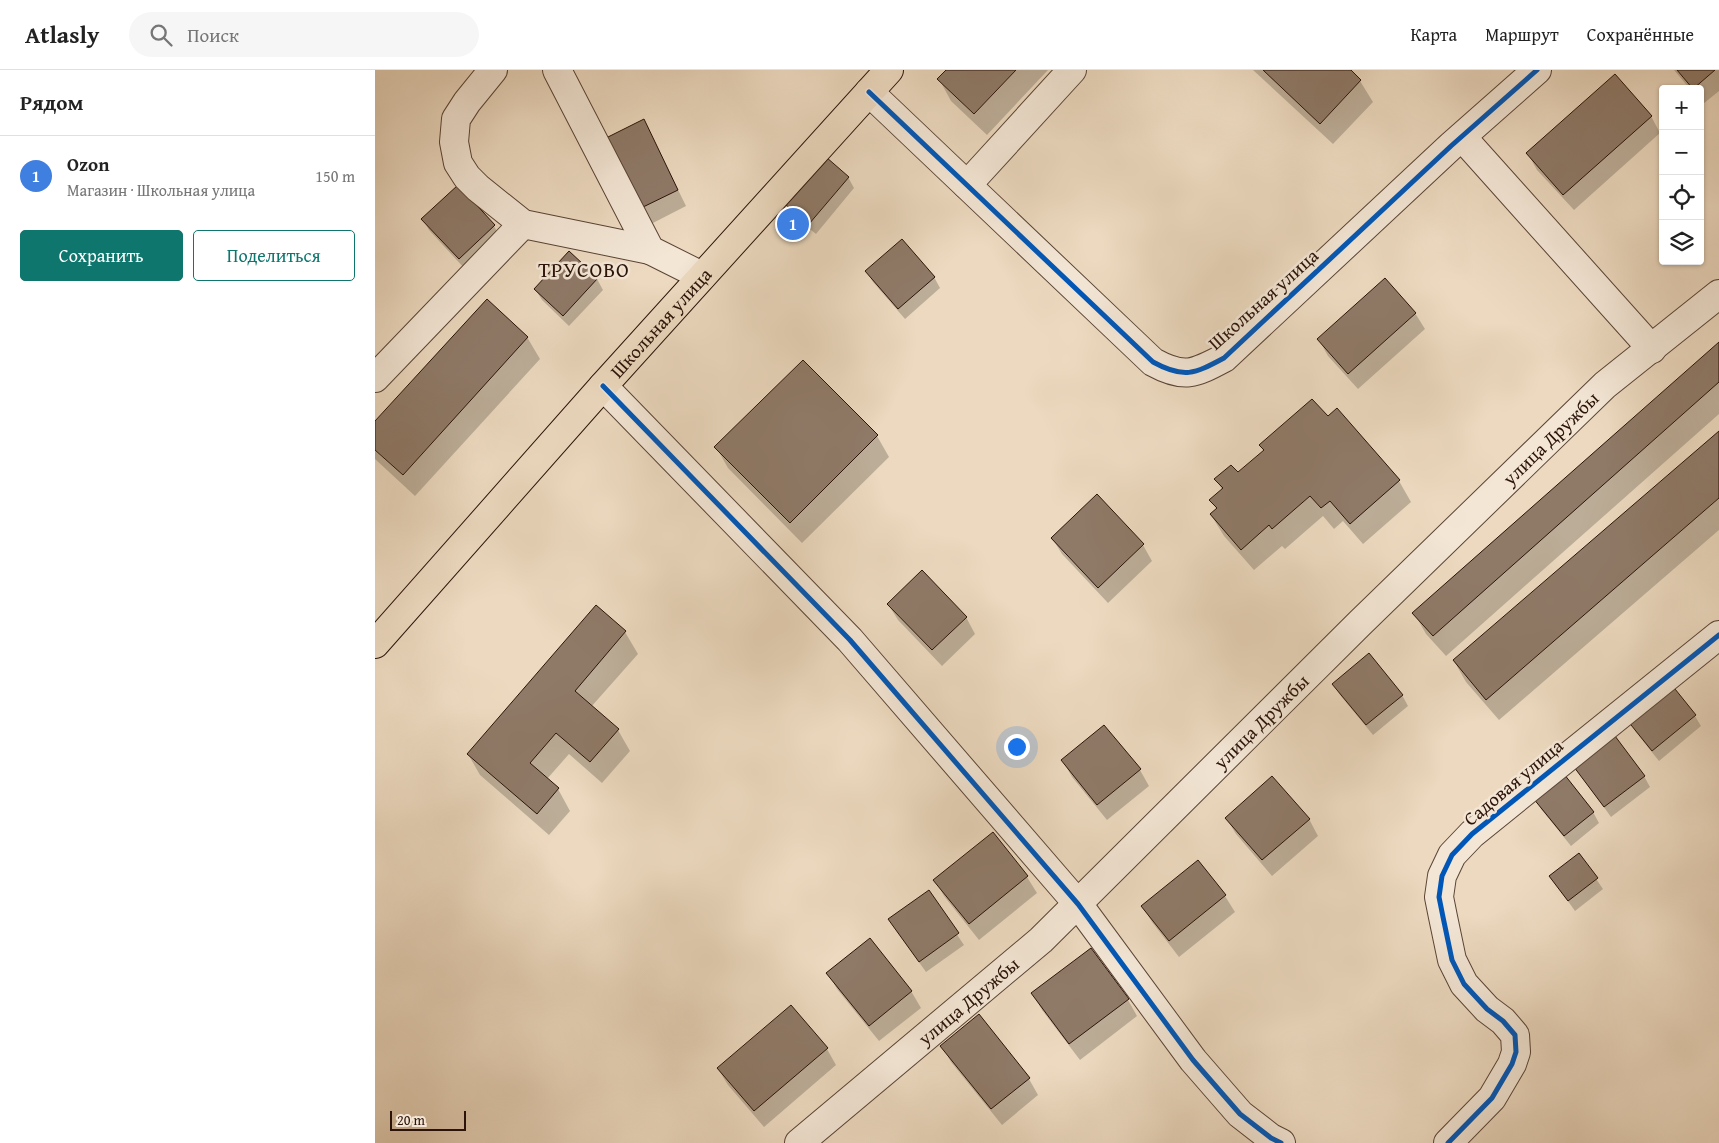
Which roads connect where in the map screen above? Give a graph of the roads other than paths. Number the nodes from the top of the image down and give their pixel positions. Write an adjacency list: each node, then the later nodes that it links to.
1 (493, 70): 9 (street)
2 (557, 70): 10 (street)
3 (889, 70): 6 (main road, Школьная улица)
4 (1072, 70): 8 (street)
5 (1537, 70): 7 (street, Школьная улица)
6 (869, 92): 8 (street, Школьная улица); 11 (main road, Школьная улица)
7 (1461, 137): 8 (street, Школьная улица); 13 (street)
8 (967, 185)
9 (523, 224): 10 (street); 14 (street)
10 (650, 250): 11 (street)
11 (702, 276): 15 (main road, Школьная улица)
12 (1719, 294): 13 (street, улица Дружбы)
13 (1652, 349): 18 (street, улица Дружбы)
14 (375, 378)
15 (603, 386): 17 (main road, Школьная улица); 18 (street)
16 (1719, 635): 21 (street, Садовая улица)
17 (375, 644)
18 (1078, 904): 19 (street, улица Дружбы); 20 (street)
19 (799, 1143)
20 (1281, 1143)
21 (1449, 1143)

